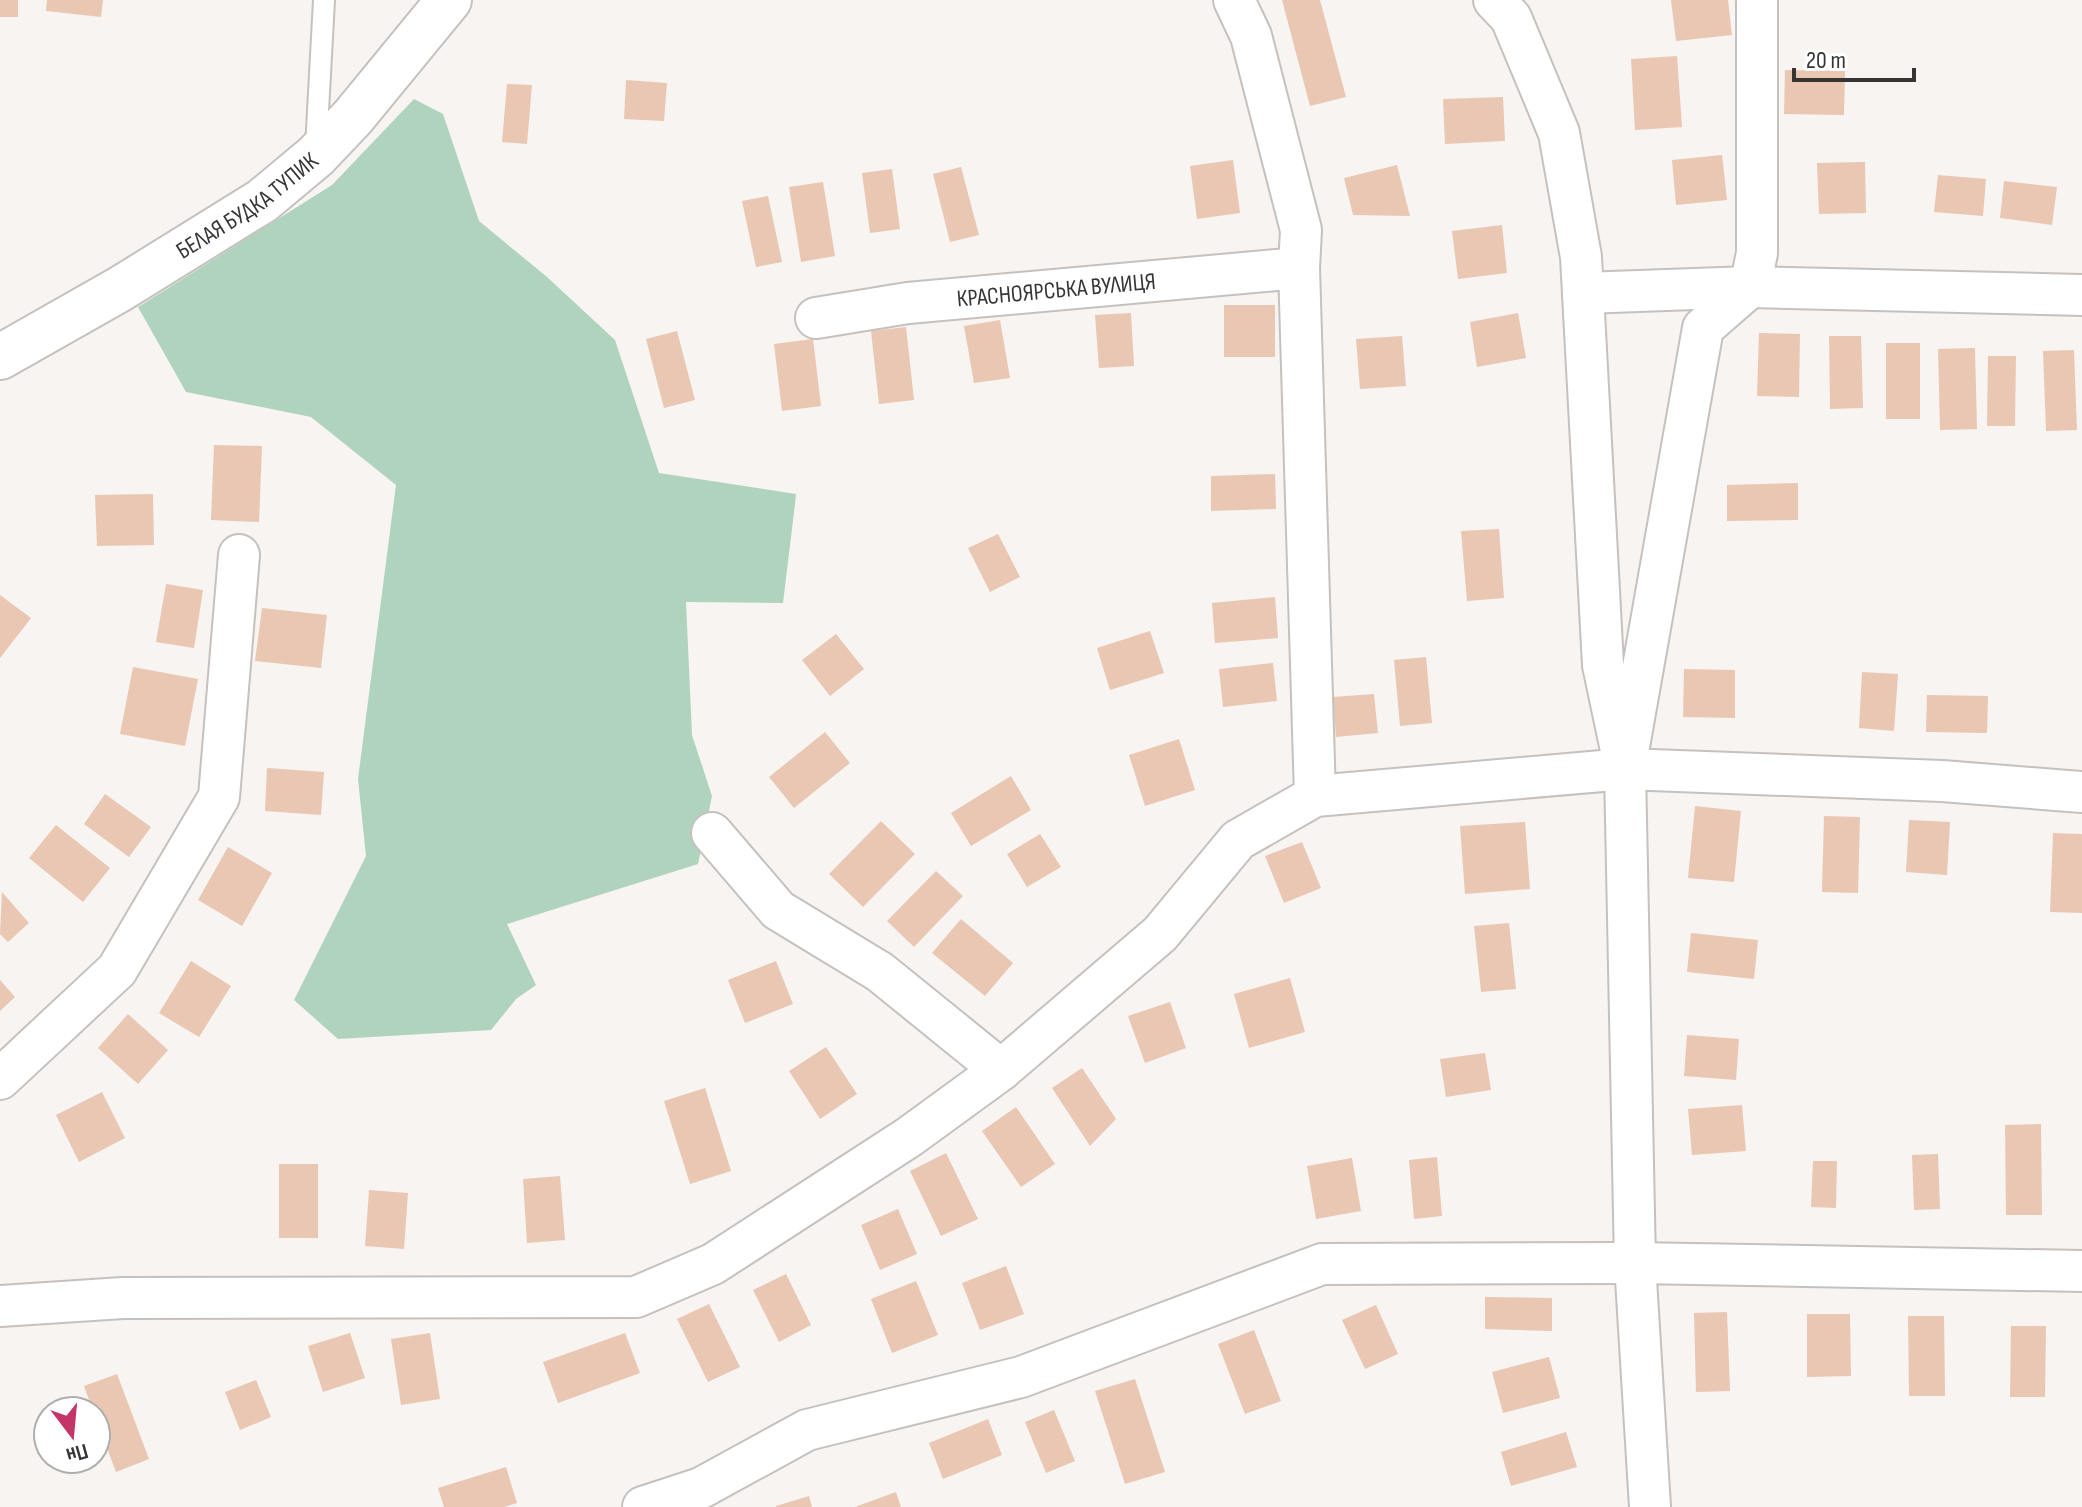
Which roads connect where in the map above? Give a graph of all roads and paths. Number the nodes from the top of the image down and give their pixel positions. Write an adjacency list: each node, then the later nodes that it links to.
1 (324, 0): 6 (lane)
2 (449, 0): 6 (street, БЕЛАЯ БУДКА ТУПИК)
3 (1234, 0): 7 (street)
4 (1494, 0): 9 (street)
5 (1757, 0): 8 (street)
6 (316, 156): 12 (street, БЕЛАЯ БУДКА ТУПИК)
7 (1299, 268): 11 (street, КРАСНОЯРСЬКА ВУЛИЦЯ); 16 (street)
8 (1750, 287): 9 (street); 10 (street); 14 (street)
9 (1583, 293): 14 (street)
10 (2082, 295)
11 (816, 318)
12 (0, 357)
13 (239, 555): 19 (street)
14 (1625, 769): 15 (street); 16 (street); 20 (street)
15 (2082, 792)
16 (1315, 796): 18 (street)
17 (712, 833): 18 (street)
18 (1001, 1070): 22 (street)
19 (0, 1079)
20 (1635, 1263): 21 (street); 23 (street); 24 (street)
21 (2082, 1271)
22 (0, 1306)
23 (643, 1507)
24 (1650, 1507)

